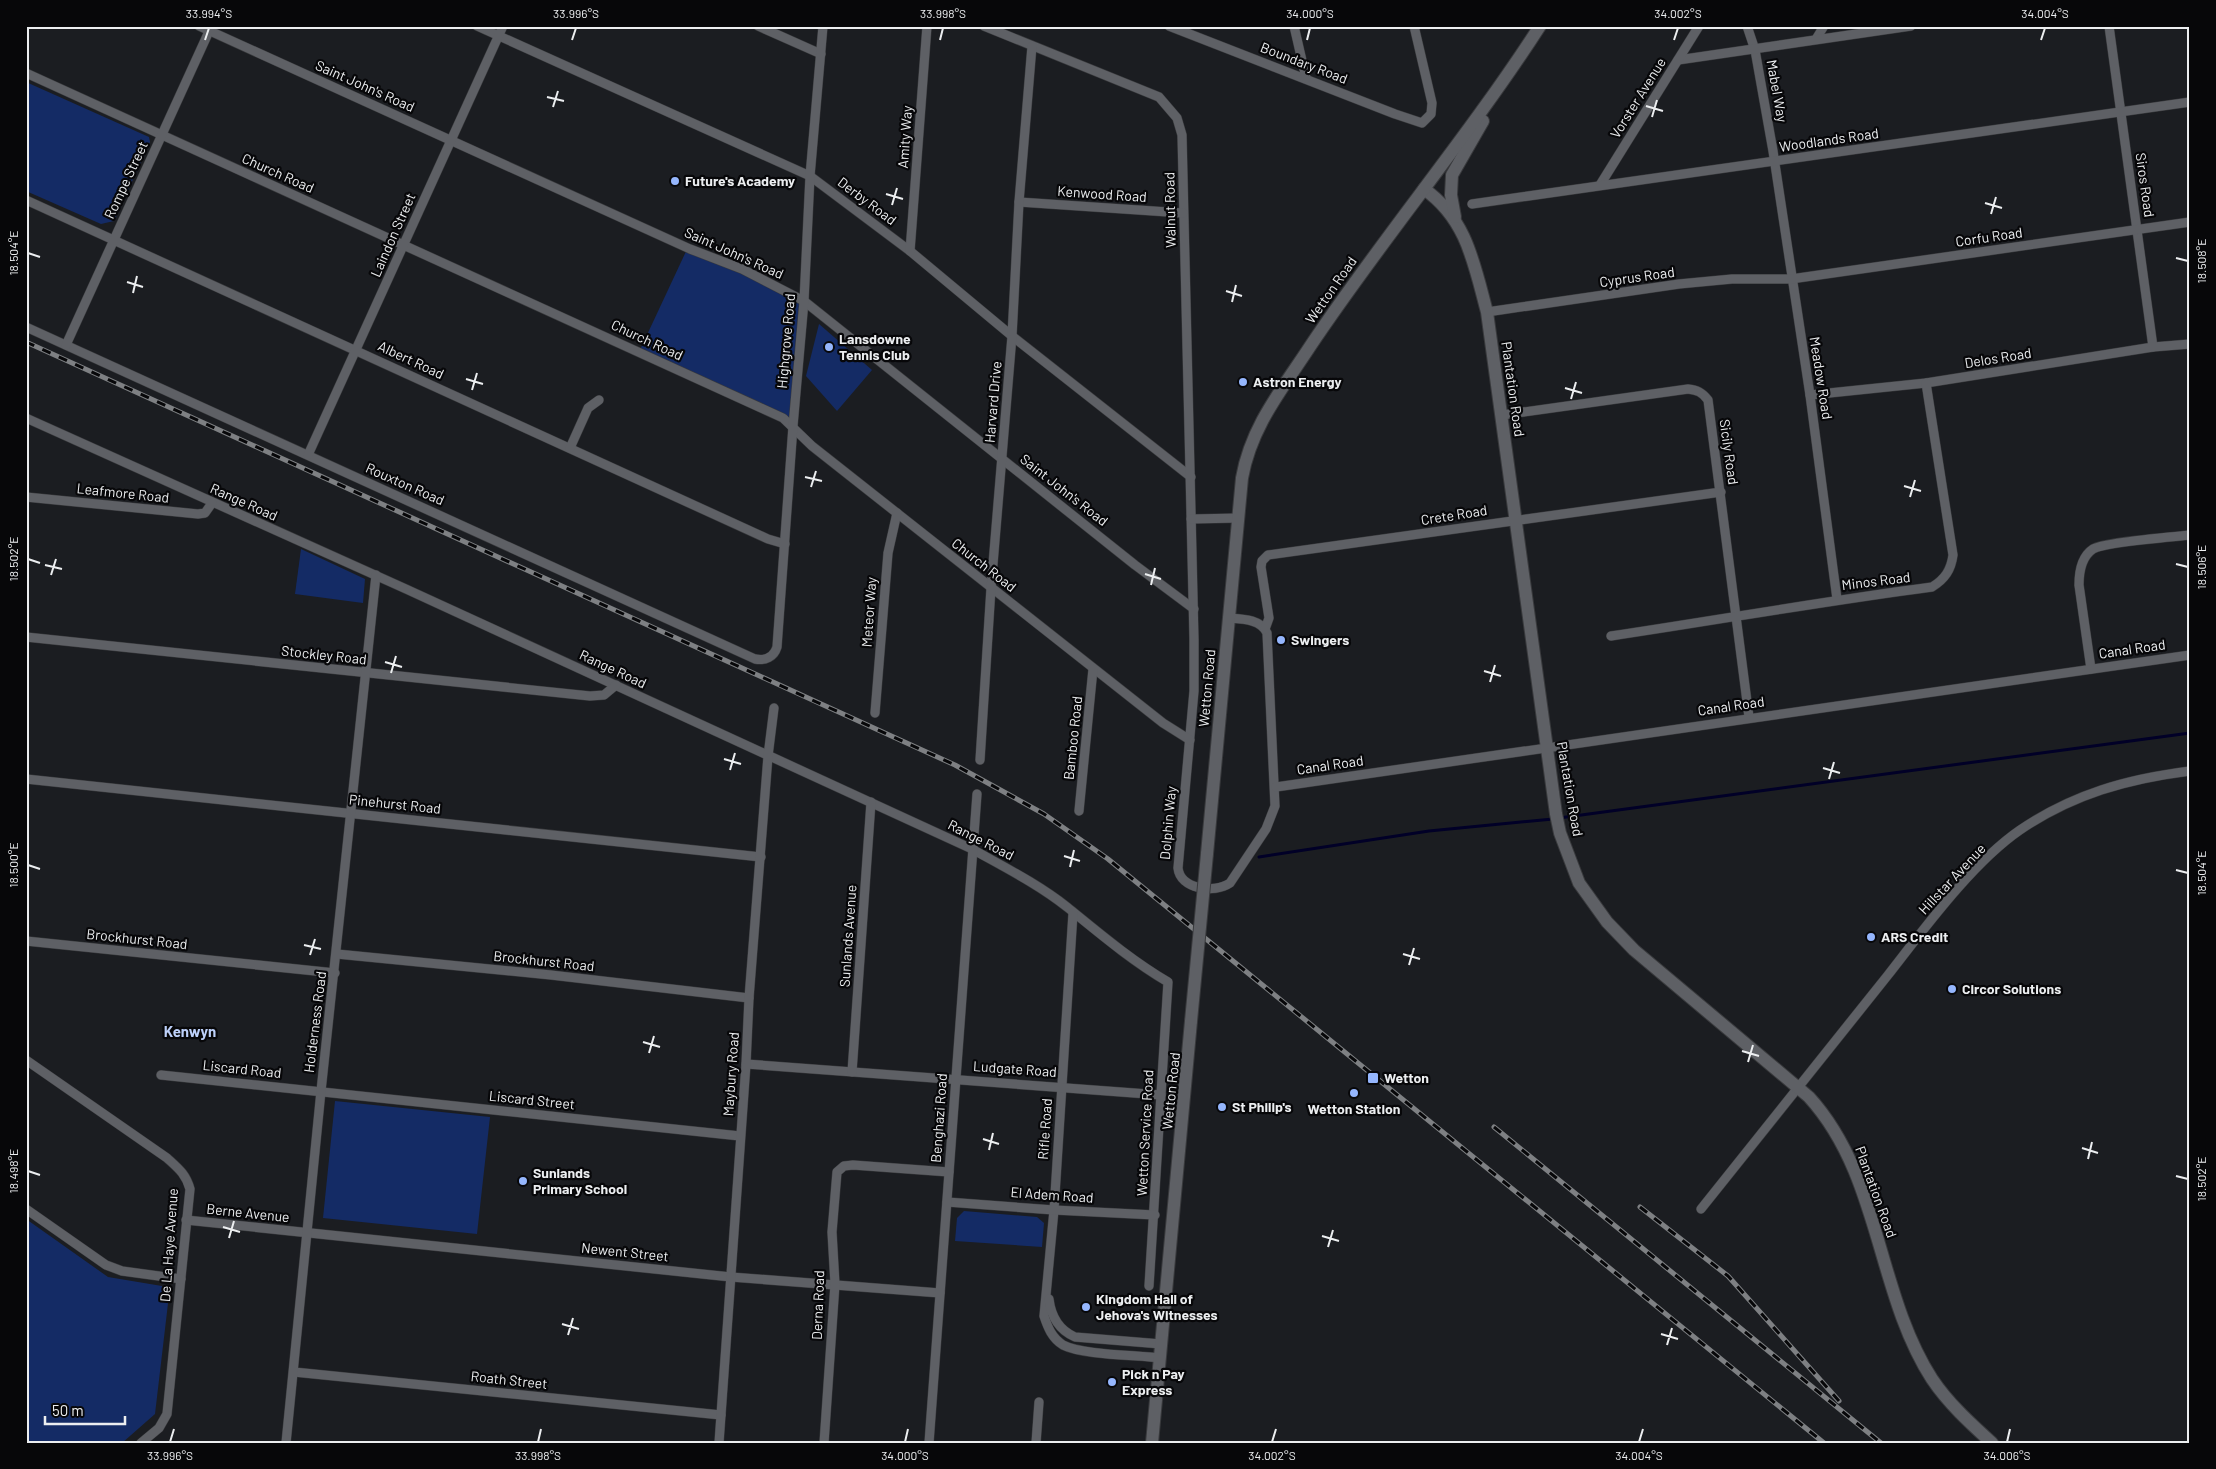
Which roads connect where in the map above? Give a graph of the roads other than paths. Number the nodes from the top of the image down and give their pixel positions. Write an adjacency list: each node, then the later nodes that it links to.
1 (199, 26): 17 (street, Saint John's Road)
2 (477, 26): 18 (street, Derby Road)
3 (503, 26): 18 (street, Laindon Street)
4 (758, 26): 22 (street)
5 (823, 26): 22 (street, Highgrove Road)
6 (927, 26): 44 (street, Amity Way)
7 (984, 26): 20 (street, Walnut Road)
8 (1294, 26): 25 (street)
9 (1414, 26): 25 (street, Boundary Road)
10 (1699, 26): 23 (street, Vorster Avenue)
11 (1747, 26): 21 (street, Mabel Way)
12 (1824, 26): 19 (street)
13 (1911, 26): 19 (street)
14 (2109, 26): 28 (street, Siros Road)
15 (1174, 27): 25 (street, Boundary Road)
16 (1537, 28): 27 (main road, Wetton Road)
17 (210, 29): 29 (street, Rompe Street); 30 (street, Saint John's Road)
18 (498, 36): 30 (street, Laindon Street); 32 (street, Derby Road)
19 (1816, 39): 21 (street)
20 (1032, 46): 36 (street, Harvard Drive); 38 (street, Walnut Road)
21 (1755, 50): 23 (street); 31 (street, Mabel Way)
22 (821, 54): 32 (street, Highgrove Road)
23 (1678, 60): 33 (street, Vorster Avenue)
24 (26, 73): 29 (street, Church Road)
25 (1306, 78)
26 (2190, 102): 28 (street, Woodlands Road)
27 (1485, 108): 34 (main road, Wetton Road); 39 (main road)
28 (2121, 112): 31 (street, Woodlands Road); 41 (street, Siros Road)
29 (162, 136): 42 (street, Rompe Street); 43 (street, Church Road)
30 (451, 140): 43 (street, Laindon Street); 46 (street, Saint John's Road)
31 (1774, 161): 33 (street, Woodlands Road); 45 (street, Meadow Road)
32 (810, 176): 44 (street, Derby Road); 46 (street, Highgrove Road)
33 (1600, 185): 37 (street, Woodlands Road)
34 (1424, 189): 39 (main road, Plantation Road); 68 (main road, Wetton Road)
35 (26, 200): 42 (street, Albert Road)
36 (1019, 202): 38 (street, Kenwood Road); 49 (street, Harvard Drive)
37 (1472, 204)
38 (1184, 212): 63 (street, Walnut Road)
39 (1455, 219): 47 (main road, Plantation Road)
40 (2190, 222): 41 (street, Corfu Road)
41 (2138, 230): 45 (street, Corfu Road); 52 (street, Siros Road)
42 (113, 240): 51 (street, Rompe Street); 53 (street, Albert Road)
43 (404, 245): 53 (street, Laindon Street); 59 (street, Church Road)
44 (910, 251): 49 (street, Derby Road)
45 (1791, 279): 47 (street, Cyprus Road); 55 (street, Meadow Road)
46 (804, 301): 59 (street, Highgrove Road); 62 (street, Saint John's Road)
47 (1487, 312): 57 (main road, Plantation Road)
48 (26, 327): 51 (street, Rouxton Road)
49 (1012, 336): 62 (street, Harvard Drive); 63 (street, Derby Road)
50 (2190, 344): 52 (street, Delos Road)
51 (66, 345): 61 (street, Rouxton Road)
52 (2154, 347): 54 (street, Delos Road)
53 (356, 350): 60 (street, Albert Road); 61 (street, Laindon Street)
54 (1926, 383): 55 (street, Delos Road); 75 (street, Minos Road)
55 (1810, 395): 75 (street, Meadow Road)
56 (599, 400): 60 (street)
57 (1502, 415): 64 (street, Sicily Road); 70 (main road, Plantation Road)
58 (27, 419): 66 (street, Range Road)
59 (793, 426): 67 (street, Church Road); 72 (street, Highgrove Road)
60 (570, 448): 72 (street, Albert Road)
61 (308, 455): 83 (street, Rouxton Road)
62 (1001, 459): 74 (street, Harvard Drive); 76 (street, Saint John's Road)
63 (1190, 478): 69 (street, Walnut Road)
64 (1721, 492): 70 (street, Crete Road); 77 (street, Sicily Road)
65 (26, 497): 66 (street, Leafmore Road)
66 (212, 502): 73 (street, Range Road)
67 (897, 514): 74 (street, Church Road); 89 (street, Meteor Way)
68 (1239, 518): 69 (street); 78 (main road, Wetton Road)
69 (1191, 519): 76 (street, Dolphin Way)
70 (1517, 520): 79 (street, Crete Road); 92 (main road, Plantation Road)
71 (2190, 535): 85 (street)
72 (785, 544): 83 (street, Highgrove Road)
73 (376, 575): 86 (street, Holderness Road); 87 (street, Range Road)
74 (991, 588): 84 (street, Church Road); 94 (street, Harvard Drive)
75 (1837, 600): 77 (street, Minos Road)
76 (1194, 609): 91 (street, Dolphin Way)
77 (1738, 617): 80 (street, Minos Road); 90 (street, Sicily Road)
78 (1228, 618): 79 (street); 134 (main road, Wetton Road, bridge)
79 (1265, 628): 97 (street, Dolphin Way)
80 (1611, 636)
81 (26, 637): 86 (street, Stockley Road)
82 (2190, 655): 85 (street, Canal Road)
83 (772, 656)
84 (1093, 669): 91 (street, Church Road); 100 (street, Bamboo Road)
85 (2091, 669): 90 (street, Canal Road)
86 (364, 673): 87 (street, Stockley Road); 101 (street, Holderness Road)
87 (616, 685): 93 (street, Range Road)
88 (774, 708): 93 (street, Maybury Road)
89 (875, 713)
90 (1749, 717): 92 (street, Canal Road)
91 (1190, 740): 97 (street, Dolphin Way)
92 (1547, 747): 97 (street, Canal Road); 116 (main road, Plantation Road)
93 (768, 756): 99 (street, Range Road); 103 (street, Maybury Road)
94 (980, 760)
95 (2190, 771): 116 (street, Hillstar Avenue)
96 (26, 779): 101 (street, Pinehurst Road)
97 (1276, 787)
98 (977, 794): 102 (street, Benghazi Road)
99 (871, 802): 102 (street, Range Road); 112 (street, Sunlands Avenue)
100 (1079, 810)
101 (350, 813): 103 (street, Pinehurst Road); 106 (street, Holderness Road)
102 (972, 849): 104 (street, Range Road); 114 (street, Benghazi Road)
103 (760, 857): 109 (street, Maybury Road)
104 (1073, 913): 108 (street, Range Road); 115 (street, Rifle Road)
105 (26, 941): 107 (street, Brockhurst Road)
106 (337, 954): 107 (street, Holderness Road); 109 (street, Brockhurst Road)
107 (335, 973): 117 (street, Holderness Road)
108 (1168, 982): 118 (street, Wetton Service Road)
109 (749, 998): 111 (street, Maybury Road)
110 (26, 1060): 126 (street, De La Haye Avenue)
111 (746, 1064): 112 (street, Ludgate Road); 119 (street, Maybury Road)
112 (852, 1072): 114 (street, Ludgate Road)
113 (161, 1075): 117 (street, Liscard Road)
114 (955, 1079): 115 (street, Ludgate Road); 120 (street, Benghazi Road)
115 (1061, 1086): 118 (street, Ludgate Road); 124 (street, Rifle Road)
116 (1797, 1088): 123 (street, Hillstar Avenue); 146 (main road, Plantation Road)
117 (321, 1091): 119 (street, Liscard Street); 127 (street, Holderness Road)
118 (1161, 1095): 125 (street, Wetton Service Road)
119 (740, 1136): 128 (street, Maybury Road)
120 (949, 1172): 121 (street, Benghazi Road); 130 (street, Derna Road)
121 (947, 1202): 124 (street, El Adem Road); 133 (street, Benghazi Road)
122 (26, 1209): 129 (street)
123 (1701, 1209)
124 (1054, 1210): 125 (street, El Adem Road); 131 (street, Rifle Road)
125 (1155, 1215): 132 (street, Wetton Service Road)
126 (186, 1220): 127 (street, Berne Avenue); 129 (street, De La Haye Avenue)
127 (308, 1232): 128 (street, Newent Street); 136 (street, Holderness Road)
128 (730, 1277): 130 (street, Newent Street); 138 (street, Maybury Road)
129 (181, 1279): 139 (street, De La Haye Avenue)
130 (835, 1284): 133 (street, Newent Street); 142 (street, Derna Road)
131 (1046, 1286): 134 (street, Rifle Road); 135 (street, Rifle Road)
132 (1149, 1286)
133 (940, 1293): 143 (street, Benghazi Road)
134 (1161, 1344): 135 (main road, Wetton Road)
135 (1160, 1358): 145 (main road, Wetton Road)
136 (294, 1372): 138 (street, Roath Street); 140 (street, Holderness Road)
137 (1039, 1402): 144 (street)
138 (720, 1415): 141 (street, Maybury Road)
139 (140, 1443)
140 (286, 1443)
141 (719, 1443)
142 (824, 1443)
143 (929, 1443)
144 (1036, 1443)
145 (1152, 1443)
146 (1992, 1443)

